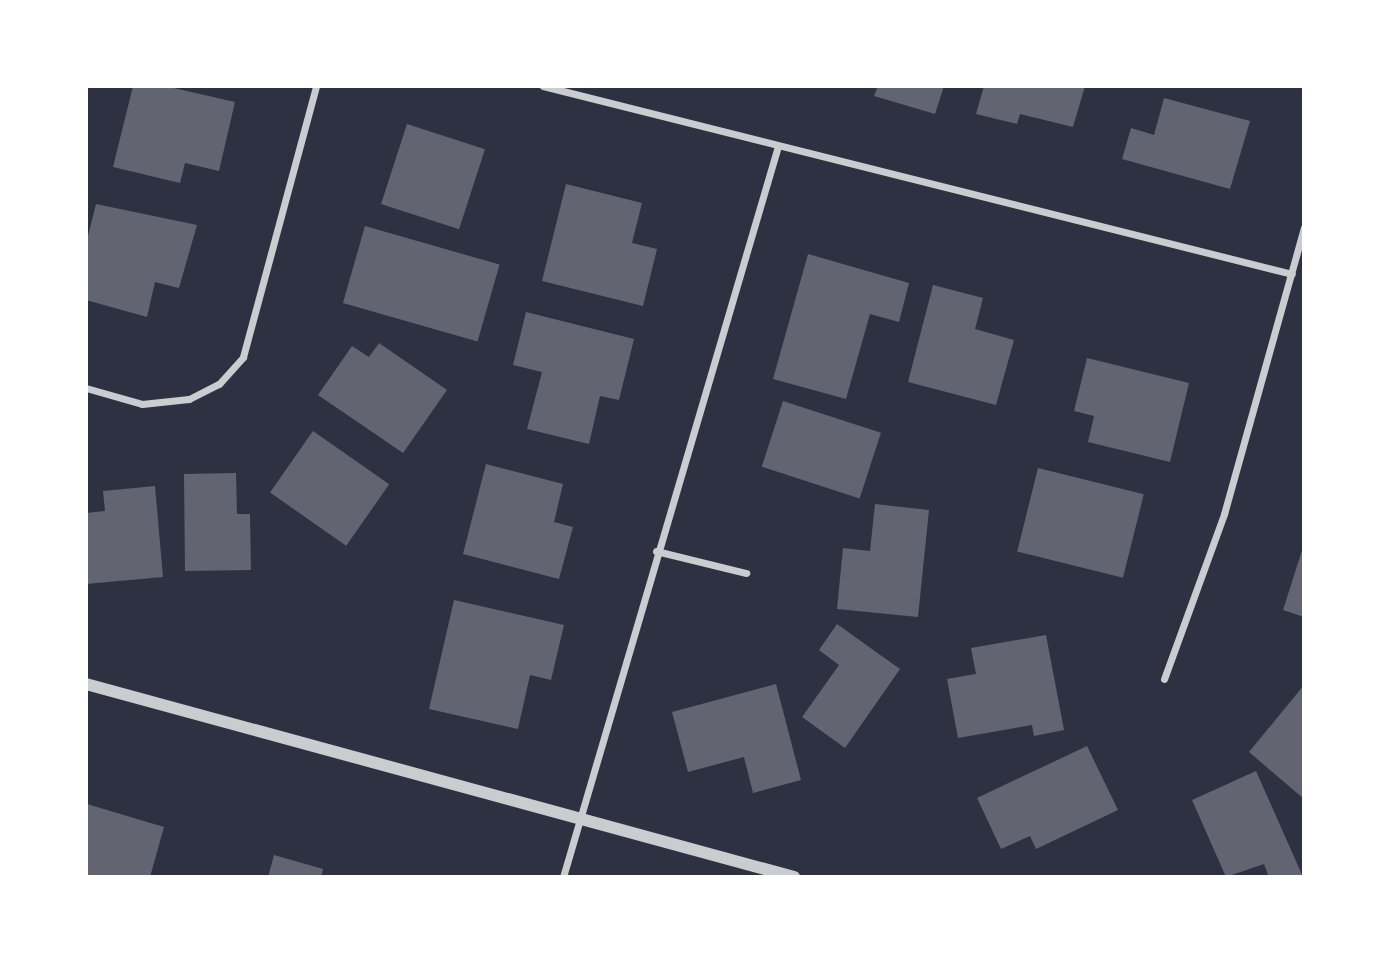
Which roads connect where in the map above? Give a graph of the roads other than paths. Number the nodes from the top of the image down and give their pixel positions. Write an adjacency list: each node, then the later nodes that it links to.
1 (316, 86): 6 (street)
2 (543, 86): 3 (street)
3 (778, 146): 5 (street); 7 (street)
4 (1304, 227): 5 (street)
5 (1292, 274): 9 (street)
6 (86, 388)
7 (656, 551): 8 (street); 11 (street)
8 (746, 573)
9 (1164, 679)
10 (86, 684): 11 (street)
11 (582, 819): 12 (street); 13 (street)
12 (563, 877)
13 (794, 877)

